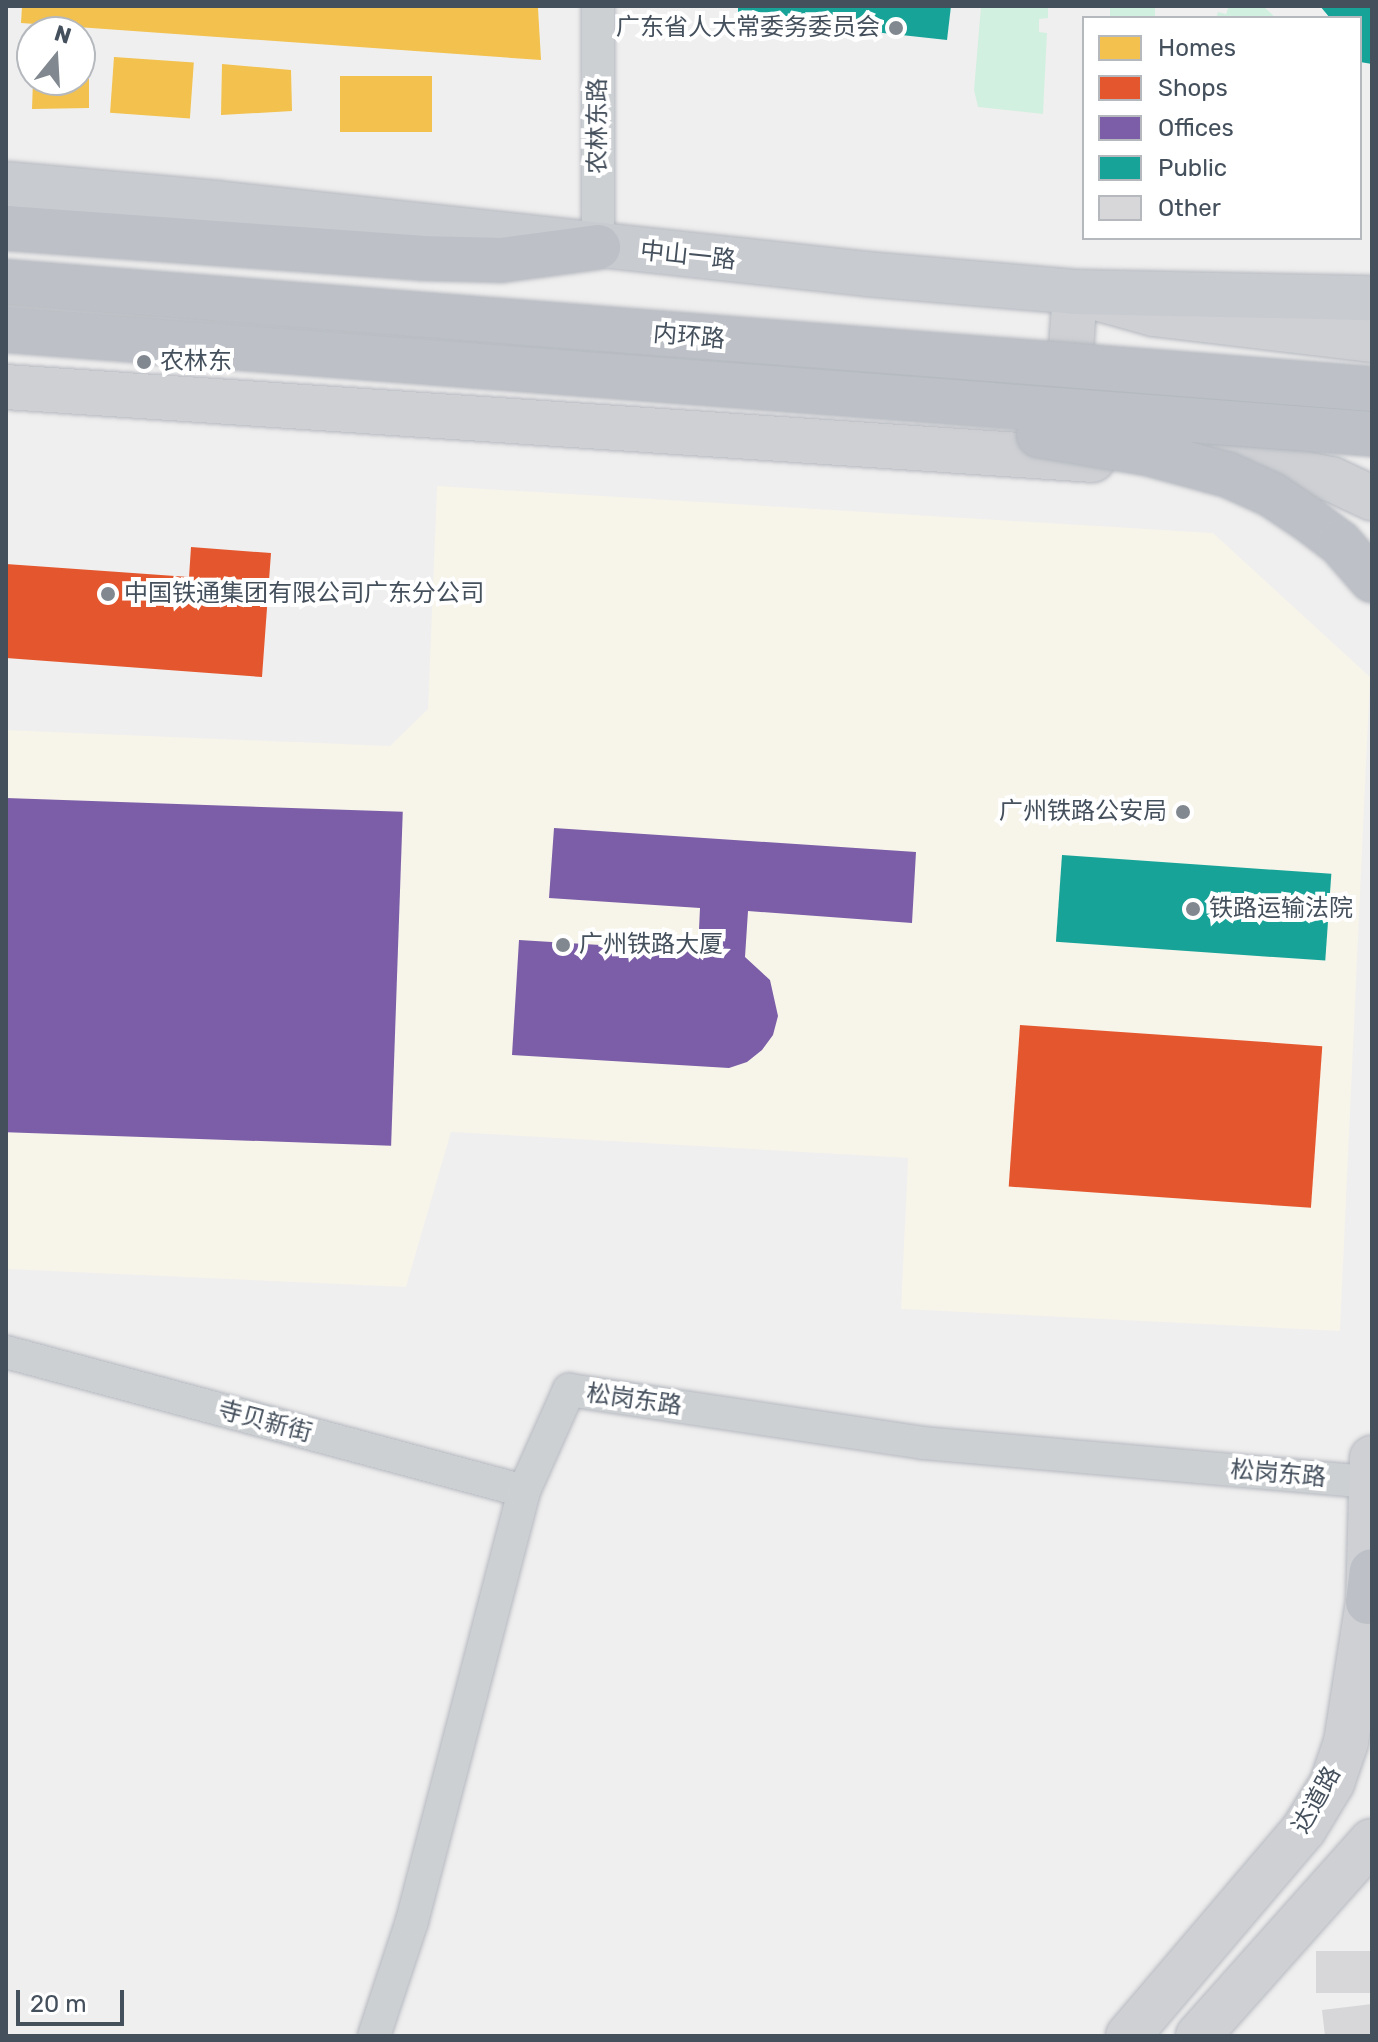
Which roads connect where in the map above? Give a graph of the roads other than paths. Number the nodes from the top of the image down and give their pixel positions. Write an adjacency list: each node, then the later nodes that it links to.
1 (598, 6): 4 (street, 农林东路)
2 (6, 184): 4 (main road, 中山一路)
3 (6, 228): 4 (highway)
4 (598, 247): 6 (main road, 中山一路)
5 (6, 282): 15 (highway, 内环路, bridge)
6 (1075, 292): 7 (main road, 中山一路); 10 (main road); 16 (main road)
7 (1372, 298)
8 (6, 316): 11 (main road)
9 (6, 330): 12 (highway, 内环路, bridge)
10 (1372, 340)
11 (758, 372): 13 (main road); 19 (main road)
12 (681, 382): 18 (highway, 内环路, bridge); 22 (highway, bridge)
13 (933, 382): 16 (main road); 20 (main road)
14 (6, 387): 19 (main road)
15 (1372, 389)
16 (1068, 392): 17 (main road)
17 (1372, 416)
18 (1372, 434)
19 (755, 438): 20 (main road)
20 (1012, 455): 21 (main road)
21 (1372, 498)
22 (1372, 580)
23 (6, 1352): 26 (street, 寺贝新街)
24 (1372, 1458): 25 (main road, 达道路)
25 (1371, 1482): 26 (street, 松岗东路); 27 (main road, 达道路)
26 (524, 1491): 29 (street, 松岗东路)
27 (1370, 1587): 30 (main road, 达道路)
28 (1370, 1846): 31 (main road)
29 (374, 2036)
30 (1128, 2036)
31 (1198, 2036)

